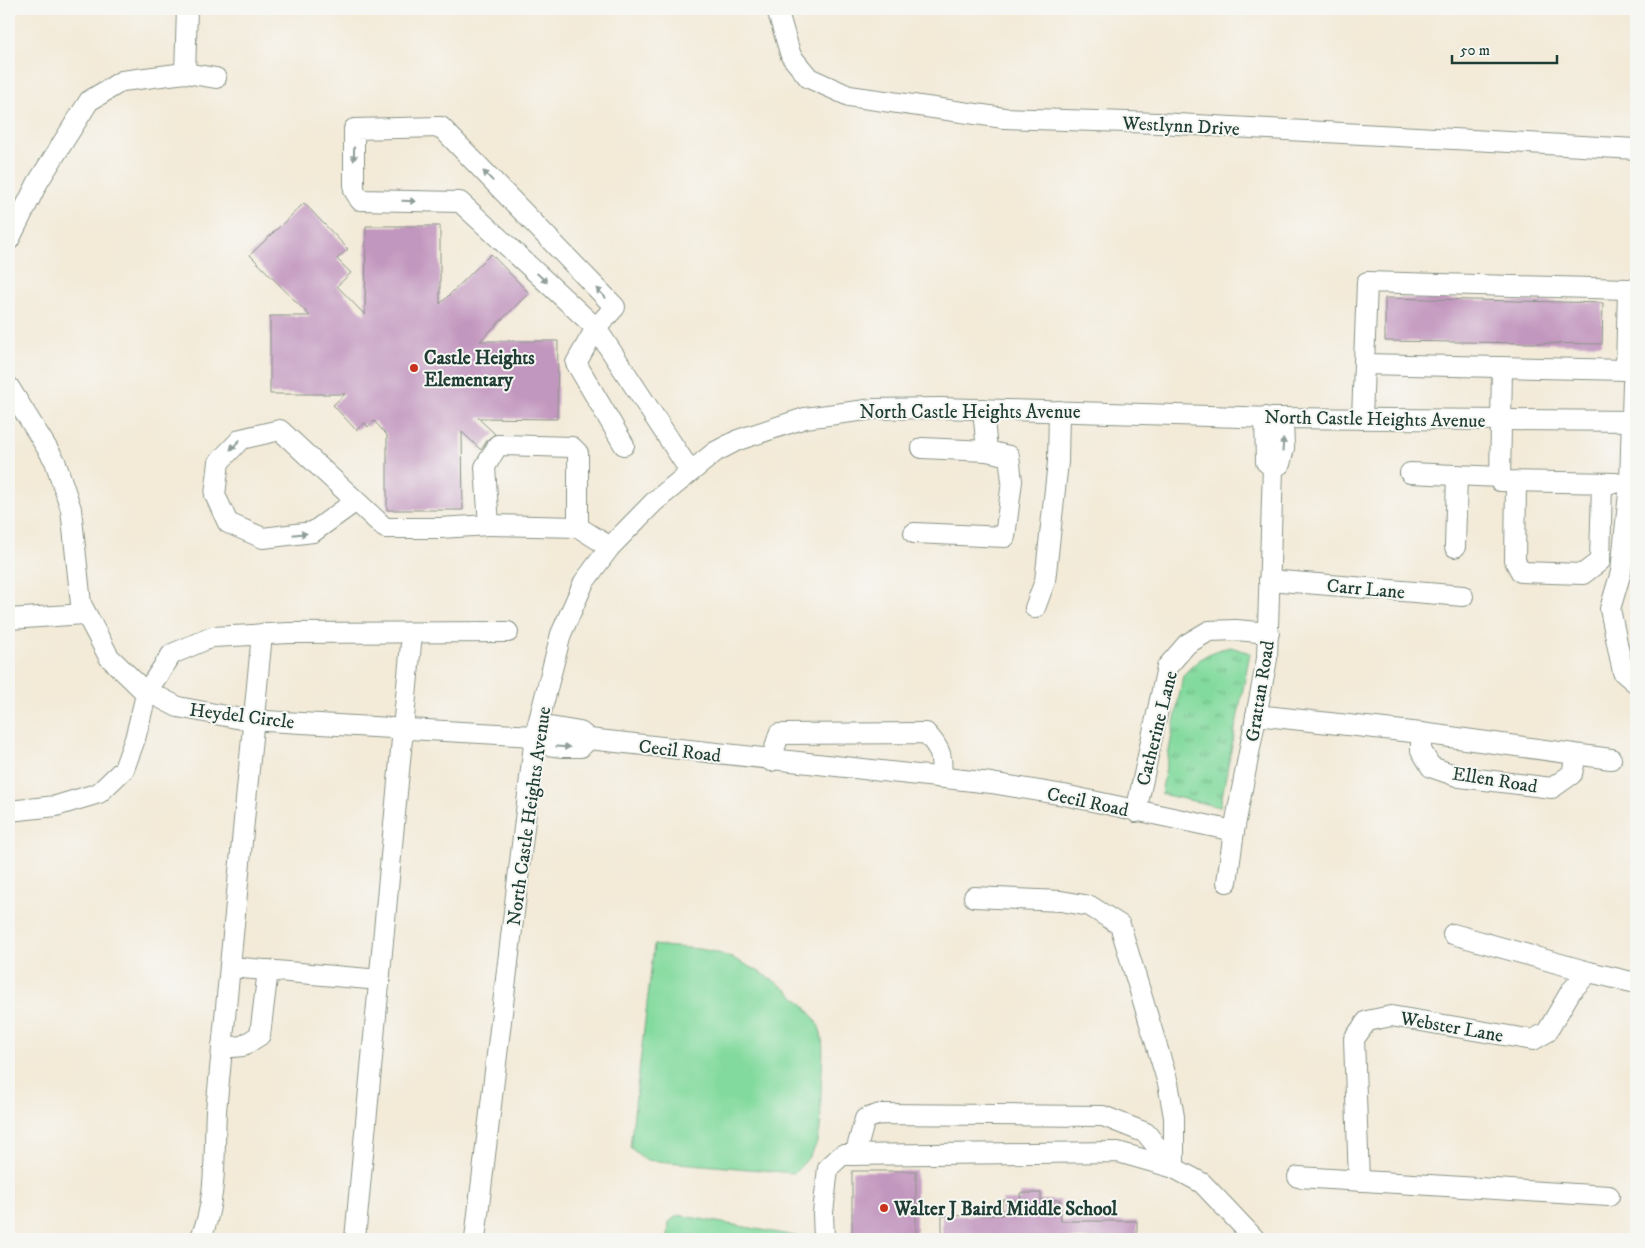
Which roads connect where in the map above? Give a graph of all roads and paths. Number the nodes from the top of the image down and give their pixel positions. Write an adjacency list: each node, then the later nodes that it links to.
1 (187, 9): 3 (street)
2 (777, 9): 5 (street, Westlynn Drive)
3 (185, 73): 4 (street); 6 (street)
4 (216, 78)
5 (1636, 149)
6 (9, 240)
7 (596, 328): 7 (street, one-way to 7); 18 (street); 21 (street)
8 (1364, 364): 9 (street); 10 (street); 15 (street)
9 (1502, 368): 10 (street); 16 (street)
10 (1633, 379): 17 (street)
11 (10, 394): 36 (street, Heydel Circle)
12 (983, 409): 13 (street, North Castle Heights Avenue); 20 (street); 21 (street, North Castle Heights Avenue)
13 (1059, 411): 14 (street, North Castle Heights Avenue); 35 (street)
14 (1274, 418): 15 (street, North Castle Heights Avenue); 33 (street, Grattan Road)
15 (1362, 418): 16 (street, North Castle Heights Avenue)
16 (1501, 420): 17 (street, North Castle Heights Avenue); 24 (street)
17 (1634, 421): 26 (street)
18 (624, 445)
19 (922, 448): 20 (street)
20 (987, 451): 30 (street)
21 (690, 471): 31 (street, North Castle Heights Avenue)
22 (1410, 473): 23 (street)
23 (1457, 475): 24 (street); 32 (street)
24 (1508, 479): 25 (street); 25 (street)
25 (1602, 484): 26 (street)
26 (1634, 484): 42 (street)
27 (356, 501): 27 (street, one-way to 27); 28 (street)
28 (488, 525): 29 (street); 29 (street)
29 (578, 528): 31 (street)
30 (914, 533)
31 (610, 547): 48 (street, North Castle Heights Avenue)
32 (1455, 547)
33 (1269, 580): 34 (street, Carr Lane); 40 (street, Grattan Road)
34 (1463, 596)
35 (1035, 608)
36 (85, 614): 37 (street); 43 (street, Heydel Circle)
37 (9, 618)
38 (508, 632): 39 (street)
39 (412, 633): 41 (street); 46 (street)
40 (1269, 633): 44 (street, Grattan Road); 54 (street, Catherine Lane)
41 (262, 634): 43 (street); 45 (street)
42 (1636, 683)
43 (147, 691): 45 (street, Heydel Circle); 53 (street)
44 (1256, 714): 47 (street, Ellen Road); 55 (street, Grattan Road)
45 (253, 720): 46 (street, Heydel Circle); 59 (street)
46 (404, 729): 48 (street, Heydel Circle); 62 (street)
47 (1422, 732): 49 (street, Ellen Road); 49 (street, Ellen Road)
48 (535, 735): 51 (street, Cecil Road); 72 (street, North Castle Heights Avenue)
49 (1576, 755): 50 (street, Ellen Road)
50 (1612, 759)
51 (771, 761): 52 (street, Cecil Road); 52 (street)
52 (942, 778): 54 (street, Cecil Road)
53 (9, 811)
54 (1136, 812): 55 (street, Cecil Road)
55 (1234, 831): 56 (street, Grattan Road)
56 (1227, 882)
57 (974, 897): 66 (street)
58 (1453, 934): 61 (street)
59 (230, 966): 60 (street); 64 (street)
60 (268, 970): 62 (street); 64 (street)
61 (1589, 972): 63 (street); 68 (street, Webster Lane)
62 (380, 980): 71 (street)
63 (1636, 983)
64 (222, 1048): 70 (street)
65 (855, 1154): 66 (street); 66 (street); 73 (street)
66 (1174, 1168): 74 (street)
67 (1298, 1177): 68 (street)
68 (1359, 1181): 69 (street)
69 (1609, 1196)
70 (200, 1239)
71 (354, 1239)
72 (475, 1239)
73 (824, 1239)
74 (1255, 1239)

